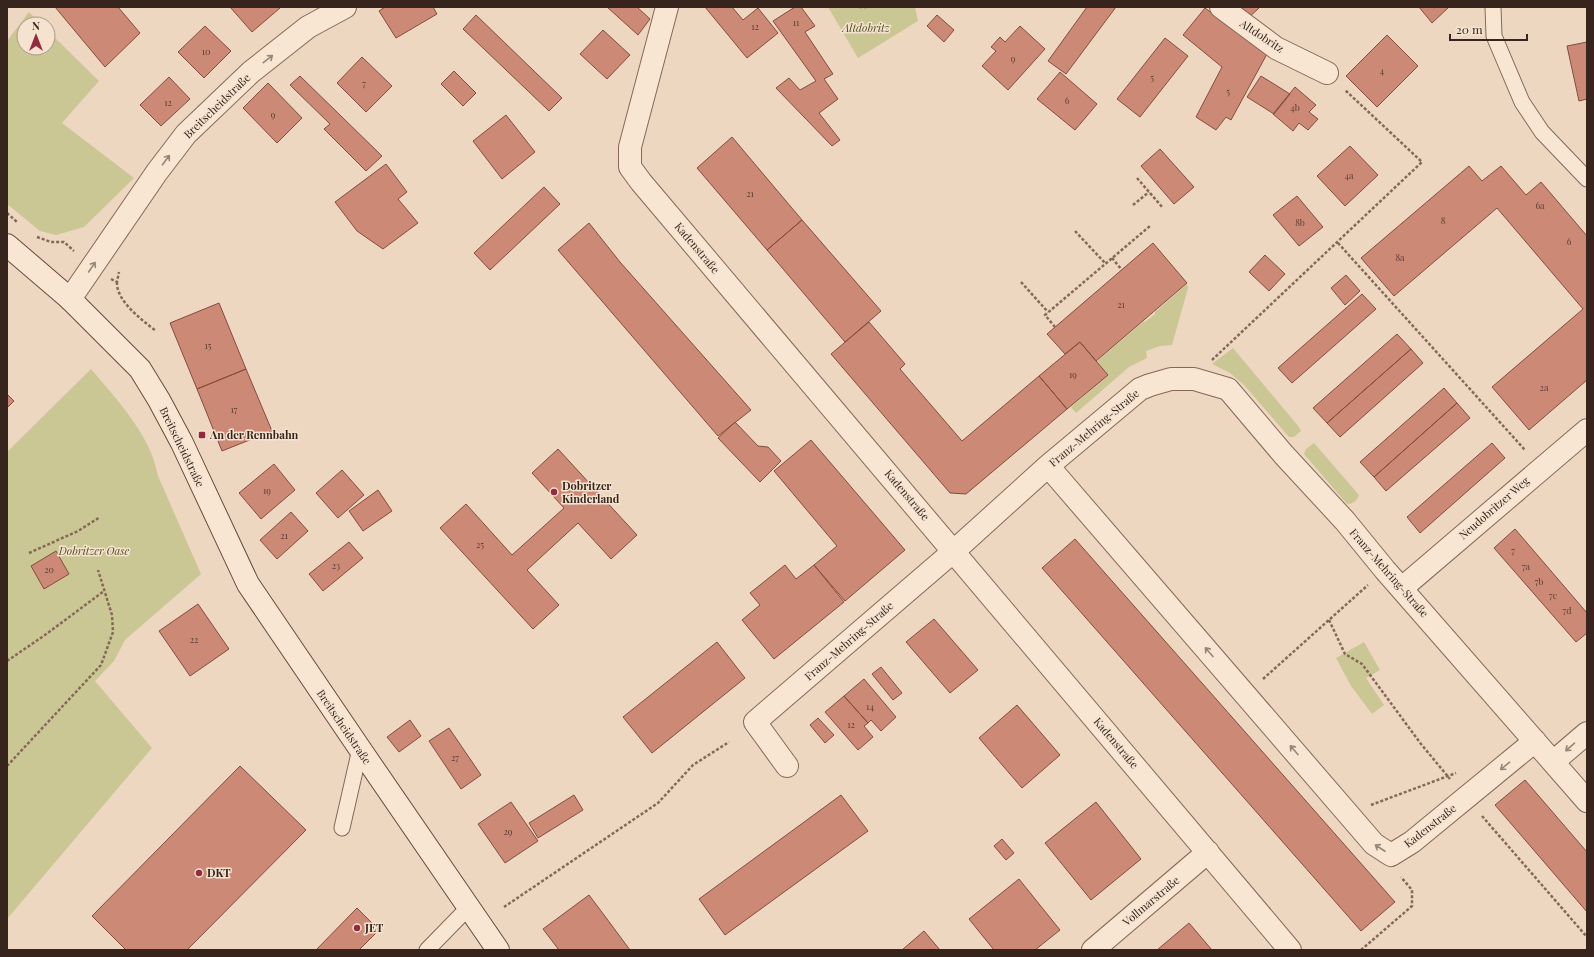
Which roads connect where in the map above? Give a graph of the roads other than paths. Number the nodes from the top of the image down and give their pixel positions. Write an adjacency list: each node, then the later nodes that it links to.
1 (345, 7): 8 (street, Breitscheidstraße, one-way to 1)
2 (667, 7): 11 (street, Kadenstraße)
3 (1221, 7): 5 (street, Altdobritz)
4 (1493, 7): 6 (lane)
5 (1327, 73)
6 (1587, 179)
7 (7, 245): 8 (street)
8 (70, 299): 15 (street, Breitscheidstraße)
9 (1587, 430): 12 (street, Neudobritzer Weg)
10 (1048, 466): 11 (street, Franz-Mehring-Straße); 12 (street, Franz-Mehring-Straße); 14 (street, Kadenstraße, one-way to 10)
11 (954, 551): 17 (street, Franz-Mehring-Straße); 20 (street, Kadenstraße)
12 (1402, 588): 14 (street, Franz-Mehring-Straße)
13 (1587, 733): 16 (street, one-way to 16)
14 (1535, 741): 16 (street, Franz-Mehring-Straße)
15 (360, 750): 19 (lane); 21 (street, Breitscheidstraße)
16 (1553, 762): 18 (street, Franz-Mehring-Straße)
17 (787, 766)
18 (1587, 801)
19 (342, 828)
20 (1208, 852): 24 (street, Vollmarstraße); 25 (street, Kadenstraße)
21 (468, 908): 22 (lane); 23 (street, Breitscheidstraße)
22 (427, 950)
23 (498, 950)
24 (1093, 950)
25 (1290, 950)

